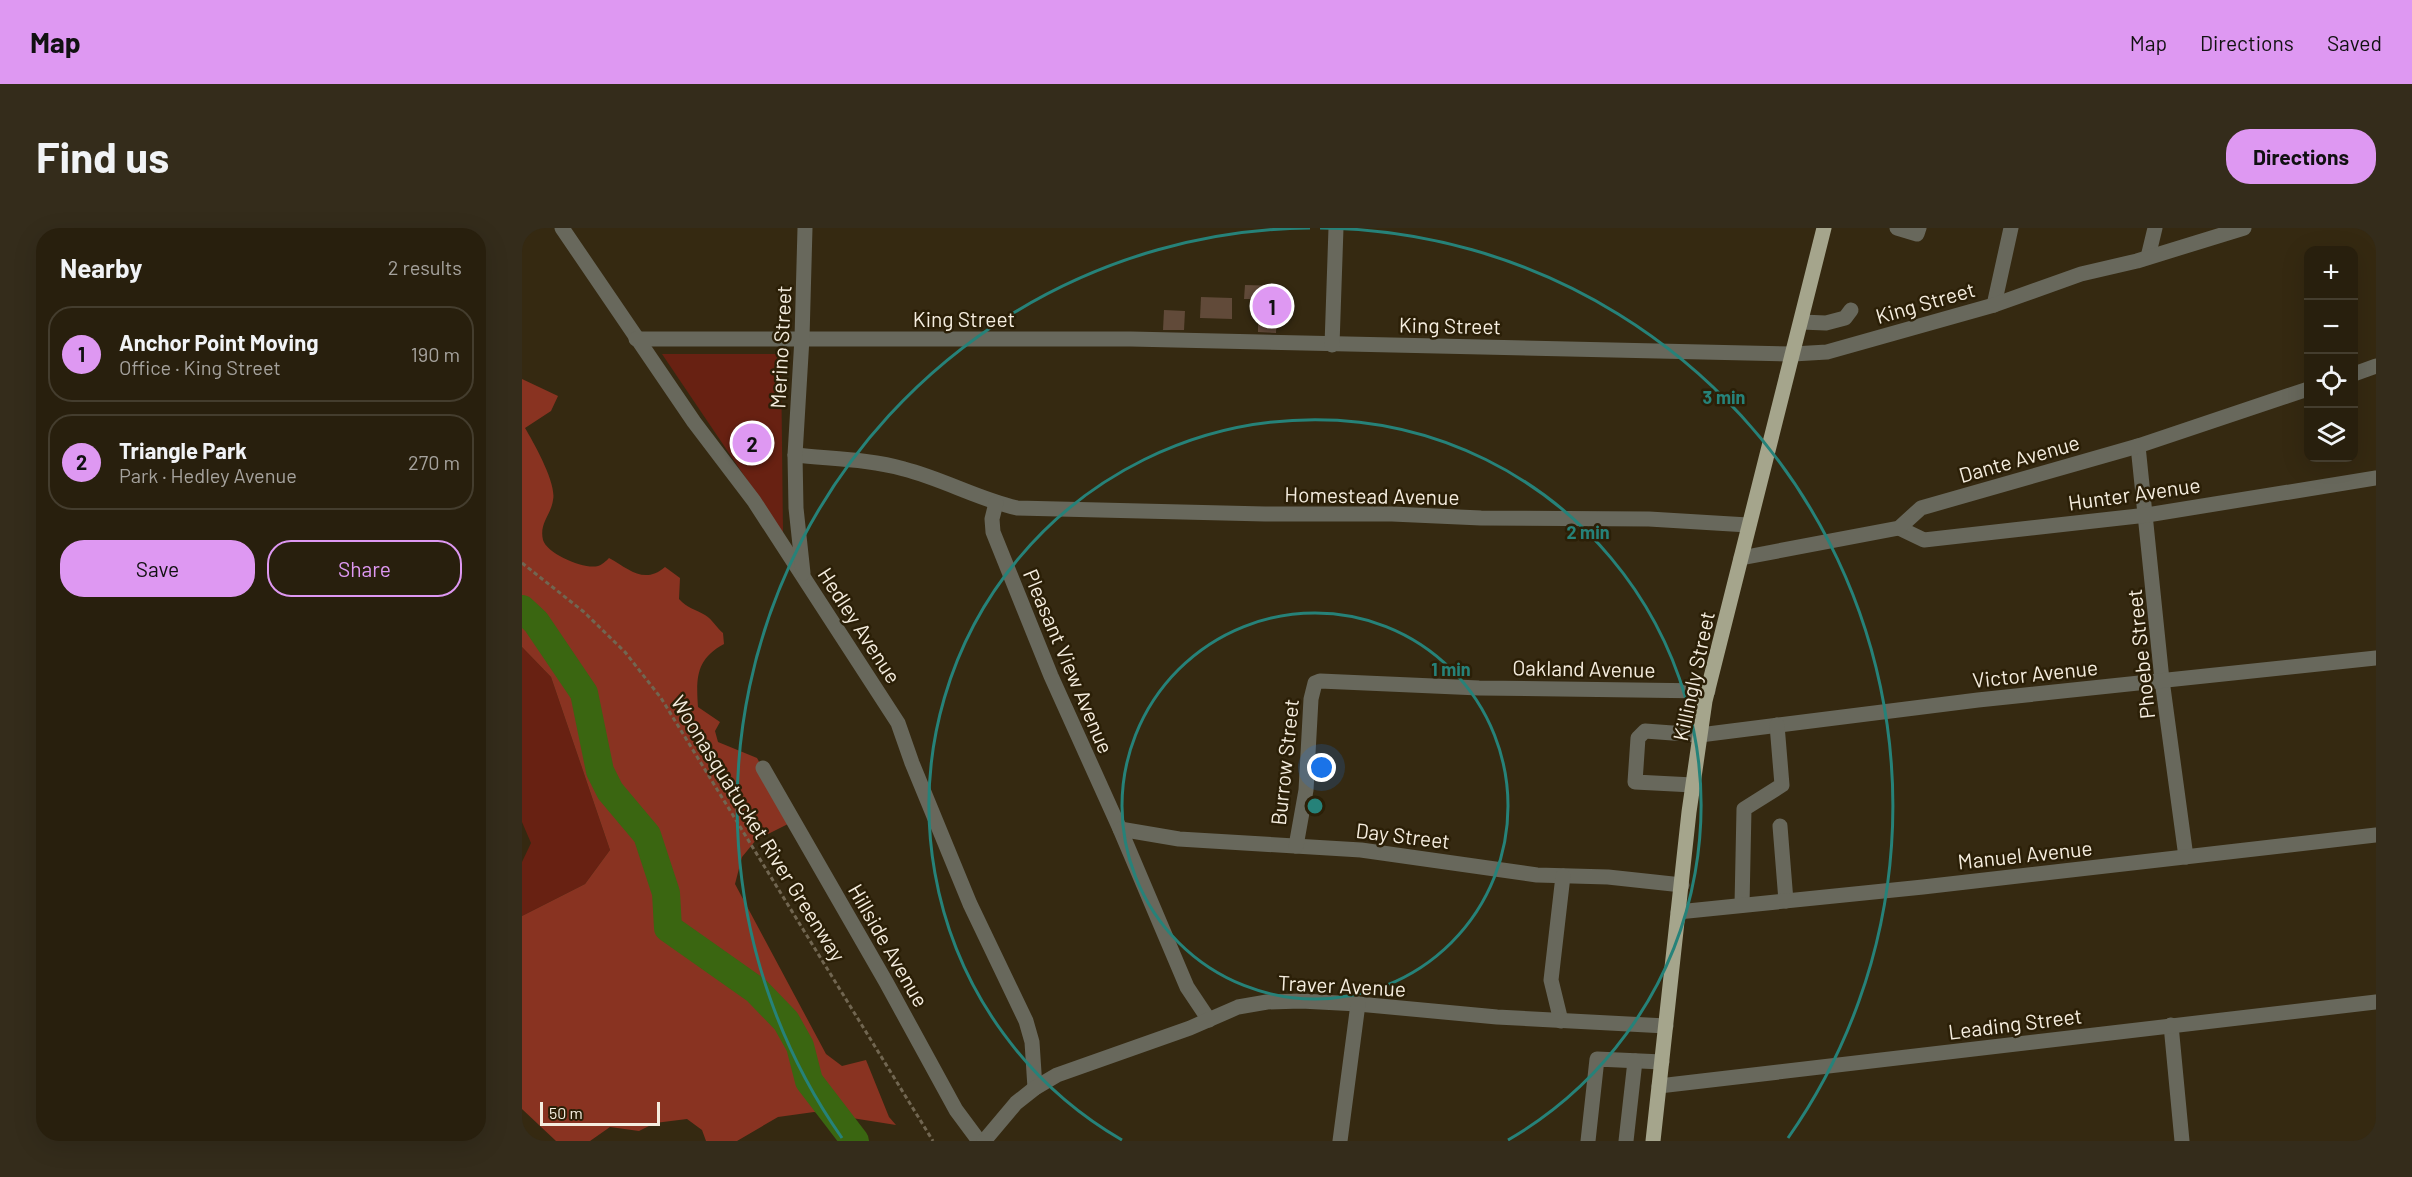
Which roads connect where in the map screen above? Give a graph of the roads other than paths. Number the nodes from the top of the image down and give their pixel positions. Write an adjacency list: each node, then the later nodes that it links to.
1 (562, 228): 15 (street, Hedley Avenue)
2 (805, 228): 14 (street, Merino Street)
3 (1336, 228): 16 (street)
4 (1824, 228): 13 (main road, Killingly Street)
5 (1897, 228): 6 (street)
6 (1919, 228)
7 (2011, 228): 11 (street)
8 (2155, 228): 10 (street)
9 (2244, 228): 10 (street, King Street)
10 (2148, 257): 11 (street, King Street)
11 (1994, 304): 17 (street, King Street)
12 (1851, 310): 13 (street)
13 (1801, 322): 17 (main road, Killingly Street)
14 (802, 338): 15 (street, King Street); 16 (street, King Street); 22 (street, Merino Street)
15 (636, 339): 29 (street, Hedley Avenue)
16 (1332, 345): 17 (street, King Street)
17 (1793, 354): 26 (main road, Killingly Street)
18 (2376, 366): 19 (street)
19 (2358, 373)
20 (2304, 390): 21 (street, Dante Avenue)
21 (2138, 446): 25 (street, Phoebe Street); 27 (street, Dante Avenue)
22 (795, 455): 24 (street); 29 (street, Merino Street)
23 (2376, 478): 25 (street, Hunter Avenue)
24 (996, 503): 26 (street, Homestead Avenue); 39 (street, Pleasant View Avenue)
25 (2147, 515): 27 (street, Hunter Avenue); 31 (street, Phoebe Street)
26 (1748, 525): 28 (main road, Killingly Street)
27 (1899, 528): 28 (street)
28 (1741, 558): 33 (main road, Killingly Street)
29 (803, 576): 57 (street, Hedley Avenue)
30 (2376, 658): 31 (street, Victor Avenue)
31 (2162, 680): 34 (street, Victor Avenue); 42 (street, Phoebe Street)
32 (1315, 683): 33 (street, Oakland Avenue); 41 (street, Burrow Street)
33 (1708, 691): 35 (main road, Killingly Street)
34 (1777, 725): 35 (street, Victor Avenue); 46 (street)
35 (1700, 735): 37 (main road, Killingly Street); 37 (street, Victor Avenue)
36 (763, 768): 58 (street, Hillside Avenue)
37 (1693, 785): 44 (main road, Killingly Street)
38 (1780, 826): 45 (street)
39 (1120, 828): 41 (street, Day Street); 50 (street, Pleasant View Avenue)
40 (2376, 835): 42 (street, Manuel Avenue)
41 (1296, 846): 43 (street, Day Street)
42 (2186, 857): 45 (street, Manuel Avenue)
43 (1563, 876): 44 (street, Day Street); 51 (street)
44 (1682, 885): 47 (main road, Killingly Street)
45 (1786, 901): 46 (street, Manuel Avenue)
46 (1742, 905): 47 (street, Manuel Avenue)
47 (1678, 912): 53 (main road, Killingly Street)
48 (2376, 1002): 52 (street, Leading Street)
49 (1358, 1004): 50 (street, Traver Avenue); 51 (street, Traver Avenue); 59 (street)
50 (1209, 1020): 57 (street, Traver Avenue)
51 (1561, 1021): 53 (street, Traver Avenue)
52 (2171, 1025): 56 (street, Leading Street); 63 (street)
53 (1666, 1026): 55 (main road, Killingly Street)
54 (1635, 1061): 55 (street); 60 (street); 61 (street)
55 (1662, 1062): 56 (main road, Killingly Street)
56 (1659, 1086): 62 (main road, Killingly Street)
57 (1035, 1088): 58 (street, Traver Avenue)
58 (982, 1141)
59 (1340, 1141)
60 (1588, 1141)
61 (1626, 1141)
62 (1653, 1141)
63 (2182, 1141)

